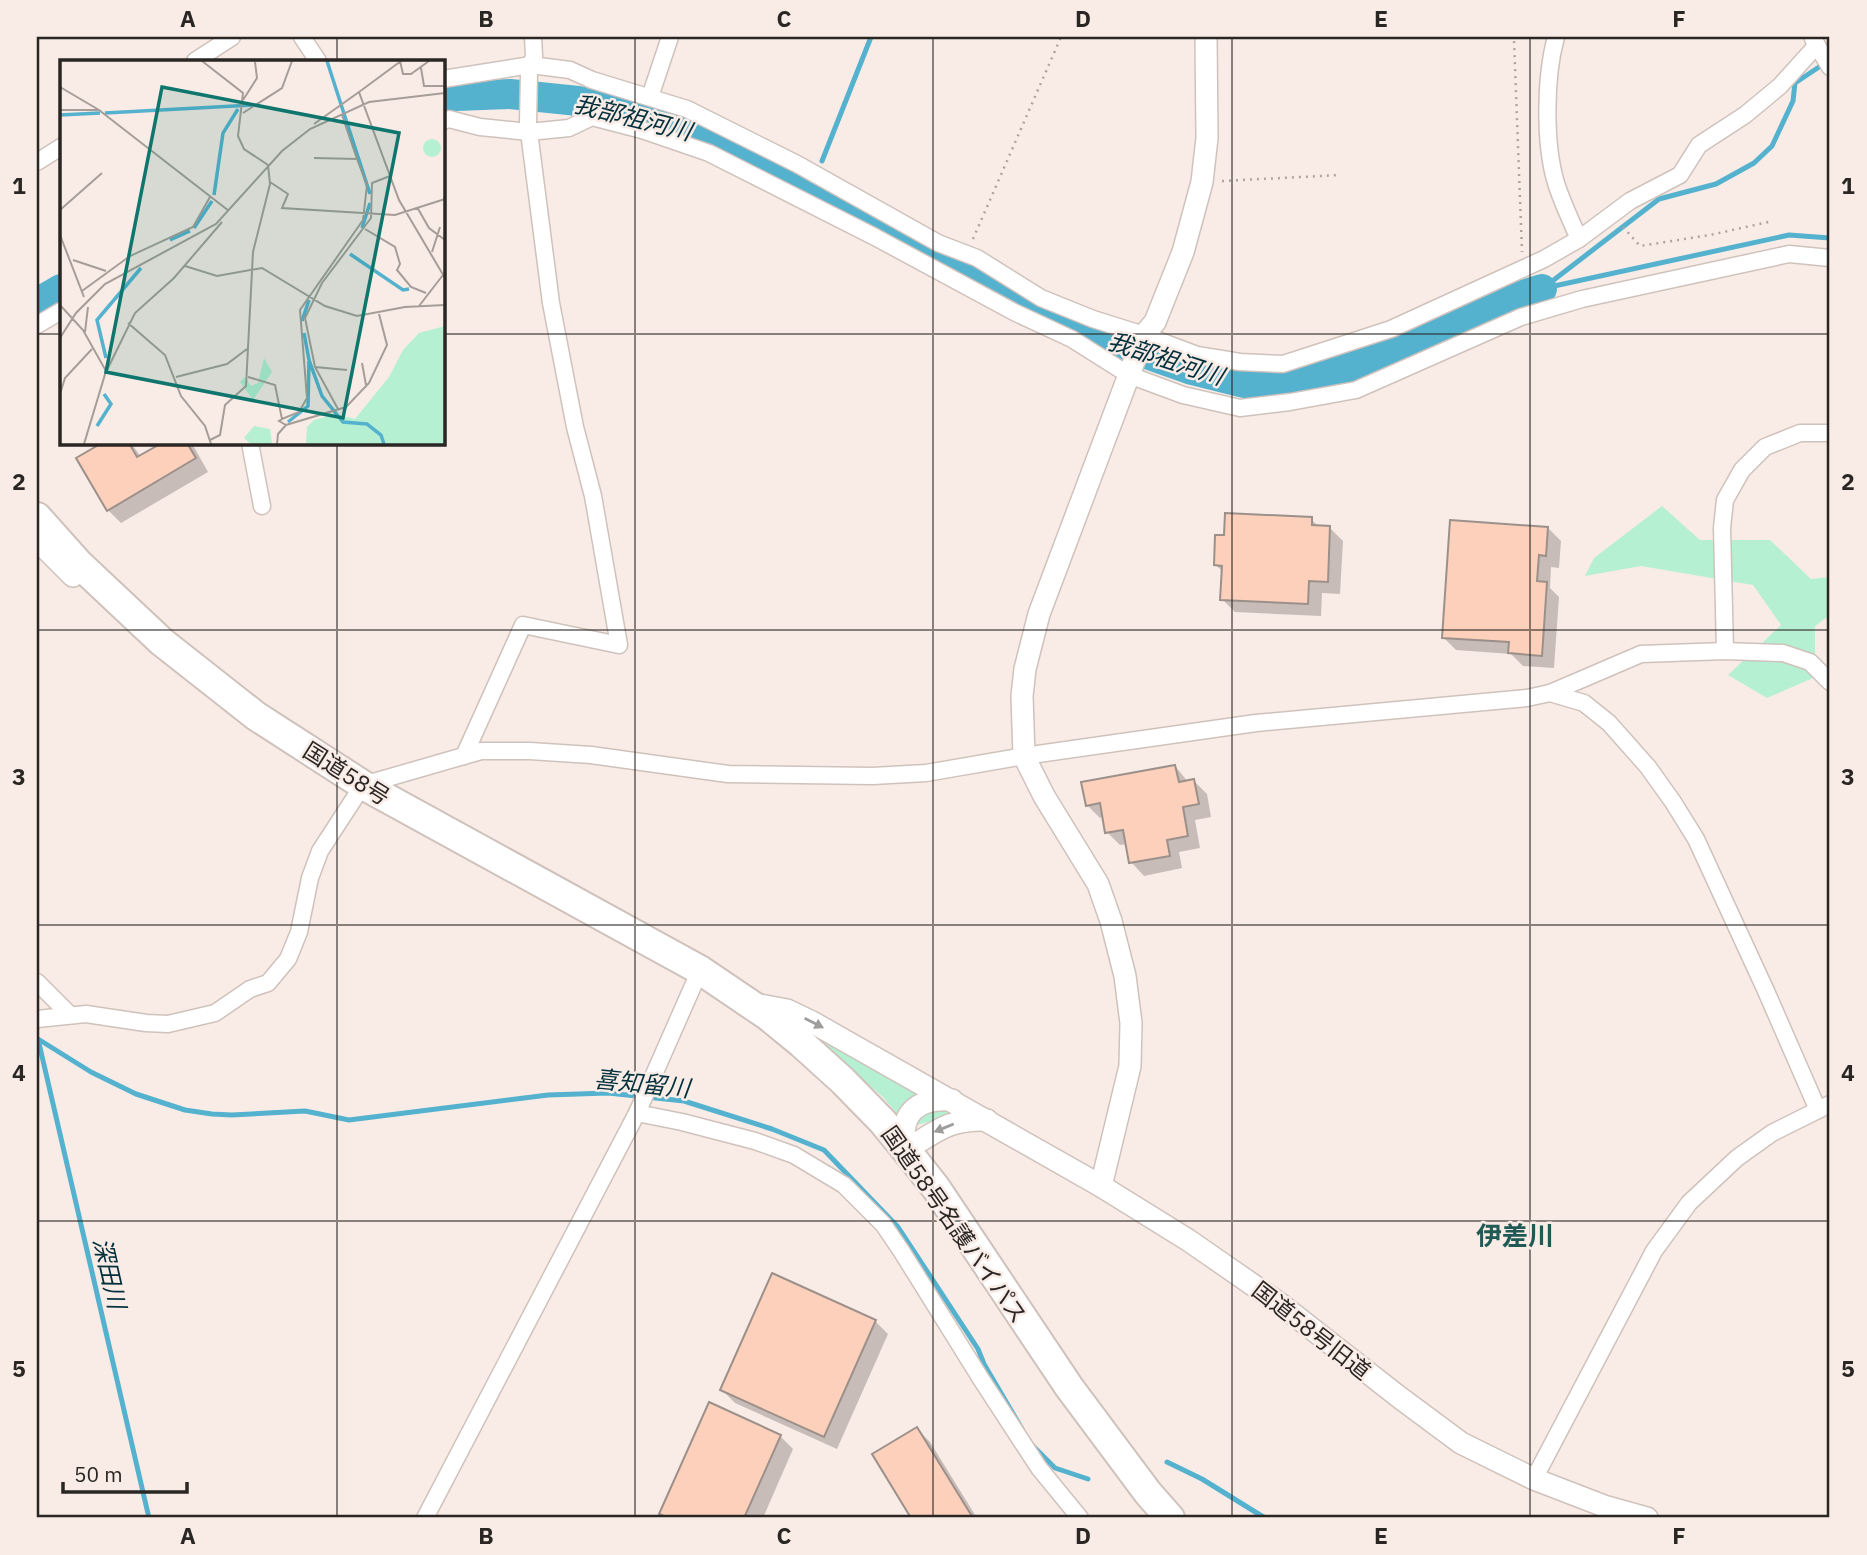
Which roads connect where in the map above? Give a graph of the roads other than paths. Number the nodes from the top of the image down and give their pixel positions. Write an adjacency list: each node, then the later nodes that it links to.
1 (232, 37): 8 (street)
2 (302, 37): 9 (street)
3 (533, 37): 11 (street)
4 (670, 37): 13 (street)
5 (1206, 37): 22 (street)
6 (1556, 37): 18 (street)
7 (1817, 45): 10 (street); 18 (street)
8 (197, 60)
9 (317, 60)
10 (1830, 67)
11 (530, 69): 12 (street); 13 (street); 15 (street)
12 (444, 79)
13 (650, 97): 22 (street)
14 (444, 121): 15 (street)
15 (529, 128): 23 (street); 33 (street)
16 (60, 147): 17 (street)
17 (37, 162)
18 (1579, 239): 22 (street)
19 (1830, 258): 23 (street)
20 (60, 312): 21 (street)
21 (37, 325)
22 (1143, 337): 23 (street)
23 (1130, 371): 34 (street)
24 (1830, 433): 30 (street)
25 (250, 444): 26 (street)
26 (262, 506)
27 (37, 517): 29 (highway, 国道58号)
28 (37, 540): 29 (street)
29 (162, 642): 35 (highway, 国道58号)
30 (1725, 651): 31 (street); 32 (street)
31 (1830, 682)
32 (1550, 693): 34 (street); 42 (street)
33 (464, 756): 34 (street); 35 (street)
34 (1024, 756): 46 (street)
35 (363, 785): 36 (highway, 国道58号); 39 (street)
36 (700, 970): 38 (highway, 国道58号名護バイパス); 43 (street)
37 (37, 982): 39 (street)
38 (749, 1003): 41 (street, 国道58号旧道, one-way to 41); 45 (highway, 国道58号名護バイパス)
39 (65, 1016): 40 (street)
40 (37, 1019)
41 (953, 1100): 44 (street, 国道58号旧道); 45 (street)
42 (1824, 1107): 47 (street)
43 (638, 1110): 48 (street); 49 (street)
44 (987, 1120): 45 (street, one-way to 45); 46 (street, 国道58号旧道)
45 (906, 1150): 50 (highway, 国道58号名護バイパス)
46 (1101, 1186): 47 (street, 国道58号旧道)
47 (1534, 1479): 51 (street, 国道58号旧道)
48 (425, 1518)
49 (1080, 1518)
50 (1170, 1518)
51 (1647, 1518)

